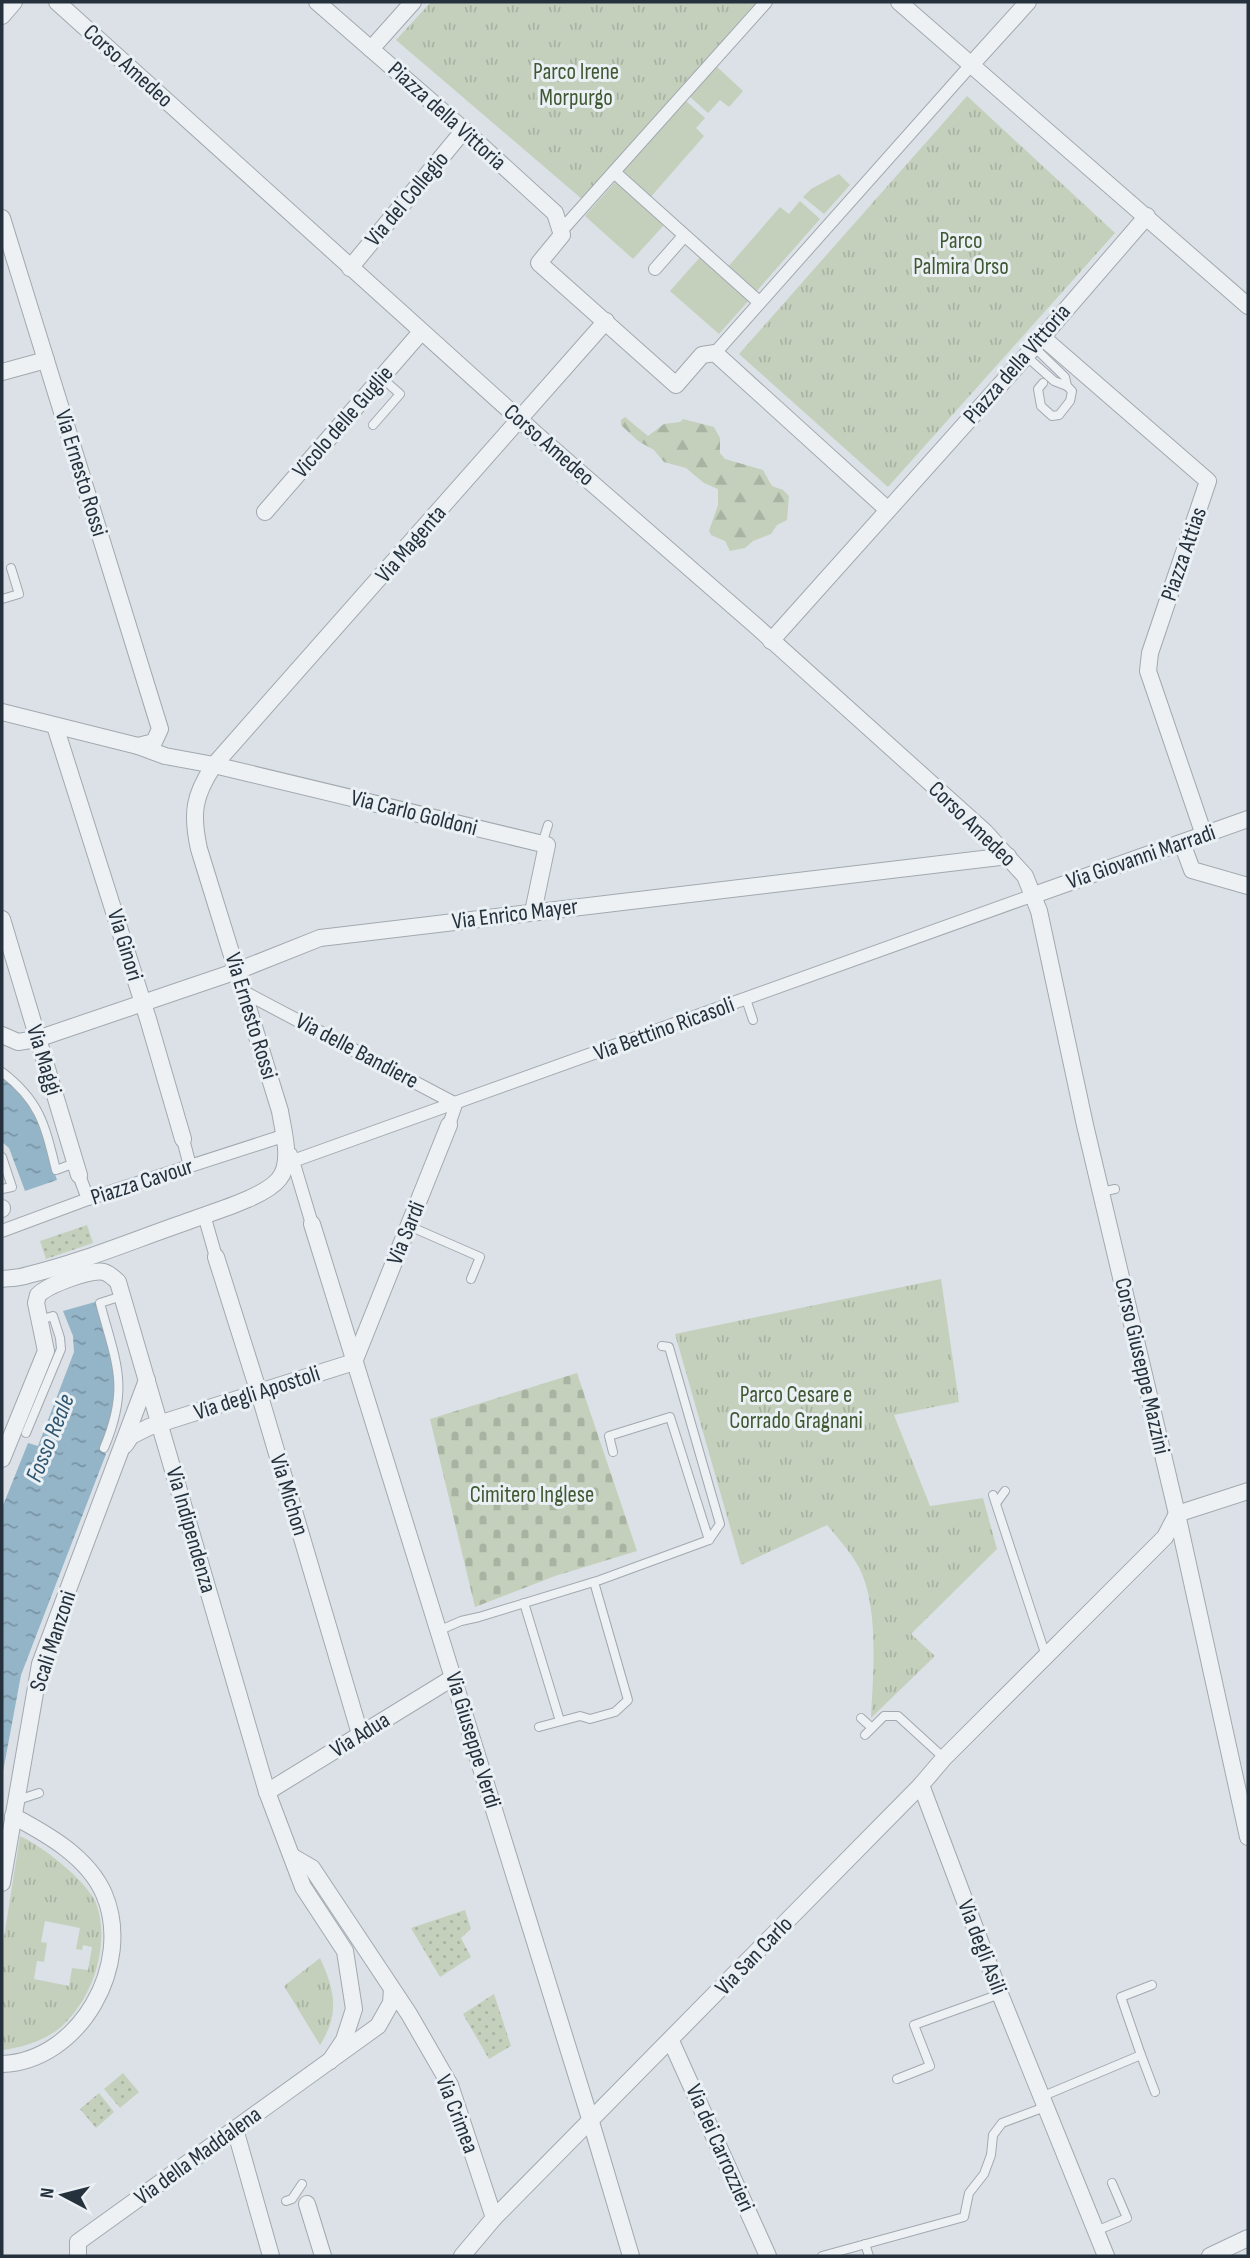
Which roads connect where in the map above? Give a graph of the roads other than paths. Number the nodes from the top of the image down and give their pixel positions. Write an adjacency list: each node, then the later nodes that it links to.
1 (15, 2): 8 (street)
2 (57, 2): 17 (street, Corso Amedeo)
3 (317, 2): 9 (street)
4 (413, 2): 9 (street, Piazza della Vittoria)
5 (766, 2): 12 (street)
6 (899, 2): 10 (street)
7 (1028, 2): 10 (street)
8 (2, 16)
9 (371, 49): 11 (street, Piazza della Vittoria)
10 (970, 66): 13 (street); 19 (street)
11 (464, 131): 15 (street, Piazza della Vittoria); 17 (street, Via del Collegio)
12 (614, 172): 15 (street); 16 (street)
13 (1147, 216): 20 (street); 23 (street, Piazza della Vittoria)
14 (2, 218): 25 (street, Via Ernesto Rossi)
15 (561, 231): 21 (street)
16 (684, 236): 18 (street); 19 (street)
17 (350, 268): 22 (street, Corso Amedeo)
18 (655, 269)
19 (759, 302): 24 (street)
20 (1248, 306)
21 (606, 321): 24 (street); 29 (street, Via Magenta)
22 (421, 332): 27 (street, Vicolo delle Guglie); 29 (street, Corso Amedeo)
23 (1034, 347): 28 (lane); 31 (street, Piazza della Vittoria); 44 (street, Piazza Attias)
24 (715, 353): 31 (street)
25 (46, 360): 26 (street); 38 (street, Via Ernesto Rossi)
26 (2, 372)
27 (382, 378): 30 (lane); 32 (street, Vicolo delle Guglie)
28 (1043, 383)
29 (520, 420): 35 (street, Corso Amedeo); 41 (street, Via Magenta)
30 (373, 425)
31 (888, 510): 35 (street, Piazza della Vittoria)
32 (265, 512)
33 (10, 568): 34 (lane)
34 (2, 599)
35 (771, 641): 47 (street, Corso Amedeo)
36 (2, 712): 37 (street)
37 (55, 726): 39 (street); 55 (street, Via Ginori)
38 (160, 729): 39 (street); 40 (street, Via Ernesto Rossi)
39 (138, 746): 40 (street)
40 (187, 761): 41 (street)
41 (214, 765): 46 (street, Via Carlo Goldoni); 52 (street, Via Ernesto Rossi)
42 (1248, 819): 44 (street, Via Giovanni Marradi)
43 (548, 825): 46 (lane)
44 (1204, 835): 45 (street, Via Giovanni Marradi)
45 (1182, 843): 48 (street); 49 (street, Via Giovanni Marradi)
46 (542, 844): 50 (street)
47 (1008, 856): 49 (street, Corso Amedeo); 50 (street, Via Enrico Mayer)
48 (1248, 886)
49 (1034, 895): 54 (street, Via Bettino Ricasoli); 92 (street, Corso Giuseppe Mazzini)
50 (533, 912): 52 (street, Via Enrico Mayer)
51 (2, 919): 58 (street, Via Maggi)
52 (237, 971): 53 (street, Via Ernesto Rossi); 55 (street, Via Enrico Mayer)
53 (242, 990): 60 (street, Via delle Bandiere); 62 (street, Via Ernesto Rossi)
54 (746, 999): 56 (lane); 60 (street, Via Bettino Ricasoli)
55 (143, 1003): 58 (street, Via Enrico Mayer); 63 (street, Via Ginori)
56 (753, 1020)
57 (2, 1035): 58 (street)
58 (37, 1039): 67 (street, Via Maggi)
59 (2, 1072): 67 (lane)
60 (456, 1104): 61 (street, Via Sardi); 65 (street, Via Bettino Ricasoli)
61 (449, 1125): 73 (street, Via Sardi)
62 (285, 1135): 65 (street); 66 (street, Piazza Cavour); 71 (street)
63 (183, 1139): 66 (street, Via Ginori)
64 (2, 1157): 68 (lane)
65 (293, 1161): 72 (street)
66 (190, 1166): 69 (street, Piazza Cavour)
67 (77, 1169): 69 (street, Via Maggi)
68 (2, 1189)
69 (88, 1199): 74 (street, Piazza Cavour)
70 (2, 1208): 74 (street)
71 (204, 1215): 75 (street); 76 (street)
72 (312, 1224): 81 (street, Via Giuseppe Verdi)
73 (409, 1226): 77 (lane); 81 (street, Via Sardi)
74 (6, 1230)
75 (216, 1256): 83 (street, Via Michon)
76 (2, 1279)
77 (471, 1279)
78 (122, 1296): 79 (street, Via Indipendenza); 82 (street, Via Indipendenza); 86 (lane)
79 (40, 1320): 85 (lane); 89 (street)
80 (662, 1346): 93 (lane)
81 (354, 1362): 83 (street, Via degli Apostoli); 96 (street, Via Giuseppe Verdi)
82 (147, 1380): 84 (street, Via Indipendenza); 87 (street, Scali Manzoni)
83 (259, 1393): 84 (street, Via degli Apostoli); 103 (street, Via Michon)
84 (161, 1424): 87 (street); 107 (street, Via Indipendenza)
85 (26, 1433)
86 (104, 1448)
87 (123, 1448): 109 (street, Scali Manzoni)
88 (613, 1452): 93 (lane)
89 (2, 1459)
90 (1005, 1491): 97 (lane)
91 (1248, 1492): 92 (street)
92 (1177, 1514): 97 (street, Via San Carlo); 110 (street, Corso Giuseppe Mazzini)
93 (709, 1541): 94 (lane)
94 (594, 1582): 95 (lane); 100 (lane)
95 (524, 1603): 96 (lane); 100 (lane)
96 (438, 1631): 98 (street, Via Giuseppe Verdi)
97 (1046, 1656): 105 (street, Via San Carlo)
98 (454, 1678): 103 (street, Via Adua); 123 (street, Via Giuseppe Verdi)
99 (861, 1718): 102 (lane)
100 (560, 1721): 101 (lane)
101 (539, 1727)
102 (872, 1728): 104 (lane); 105 (lane)
103 (360, 1734): 107 (street, Via Adua)
104 (865, 1735)
105 (944, 1758): 106 (street, Via San Carlo)
106 (921, 1785): 115 (street, Via degli Asili); 116 (street, Via San Carlo)
107 (267, 1792): 111 (street, Via Indipendenza)
108 (39, 1793): 109 (lane)
109 (14, 1808): 112 (street, Scali Manzoni); 119 (street)
110 (1248, 1837)
111 (293, 1857): 114 (street, Via Crimea); 118 (street, Via Indipendenza)
112 (2, 1883)
113 (1152, 1985): 117 (lane)
114 (392, 1989): 118 (street, Via della Maddalena); 129 (street, Via Crimea)
115 (1000, 1994): 120 (lane); 122 (street, Via degli Asili)
116 (671, 2041): 123 (street, Via San Carlo); 138 (street, Via dei Carrozzieri)
117 (1141, 2054): 121 (lane); 122 (lane)
118 (330, 2061): 124 (street, Via della Maddalena)
119 (2, 2064)
120 (897, 2079)
121 (1155, 2092)
122 (1043, 2102): 130 (street, Via degli Asili); 132 (lane)
123 (591, 2122): 129 (street, Via San Carlo); 137 (street, Via Giuseppe Verdi)
124 (235, 2129): 133 (street, Via della Maddalena); 134 (street)
125 (1112, 2183): 130 (lane)
126 (302, 2184): 127 (lane)
127 (286, 2201)
128 (307, 2204): 135 (street)
129 (494, 2218): 136 (street, Via San Carlo)
130 (1096, 2231): 141 (street, Via degli Asili)
131 (1248, 2238): 142 (street)
132 (865, 2245): 139 (lane); 140 (lane)
133 (78, 2256)
134 (271, 2256)
135 (323, 2256)
136 (462, 2256)
137 (631, 2256)
138 (768, 2256)
139 (822, 2256)
140 (869, 2256)
141 (1106, 2256)
142 (1210, 2256)

